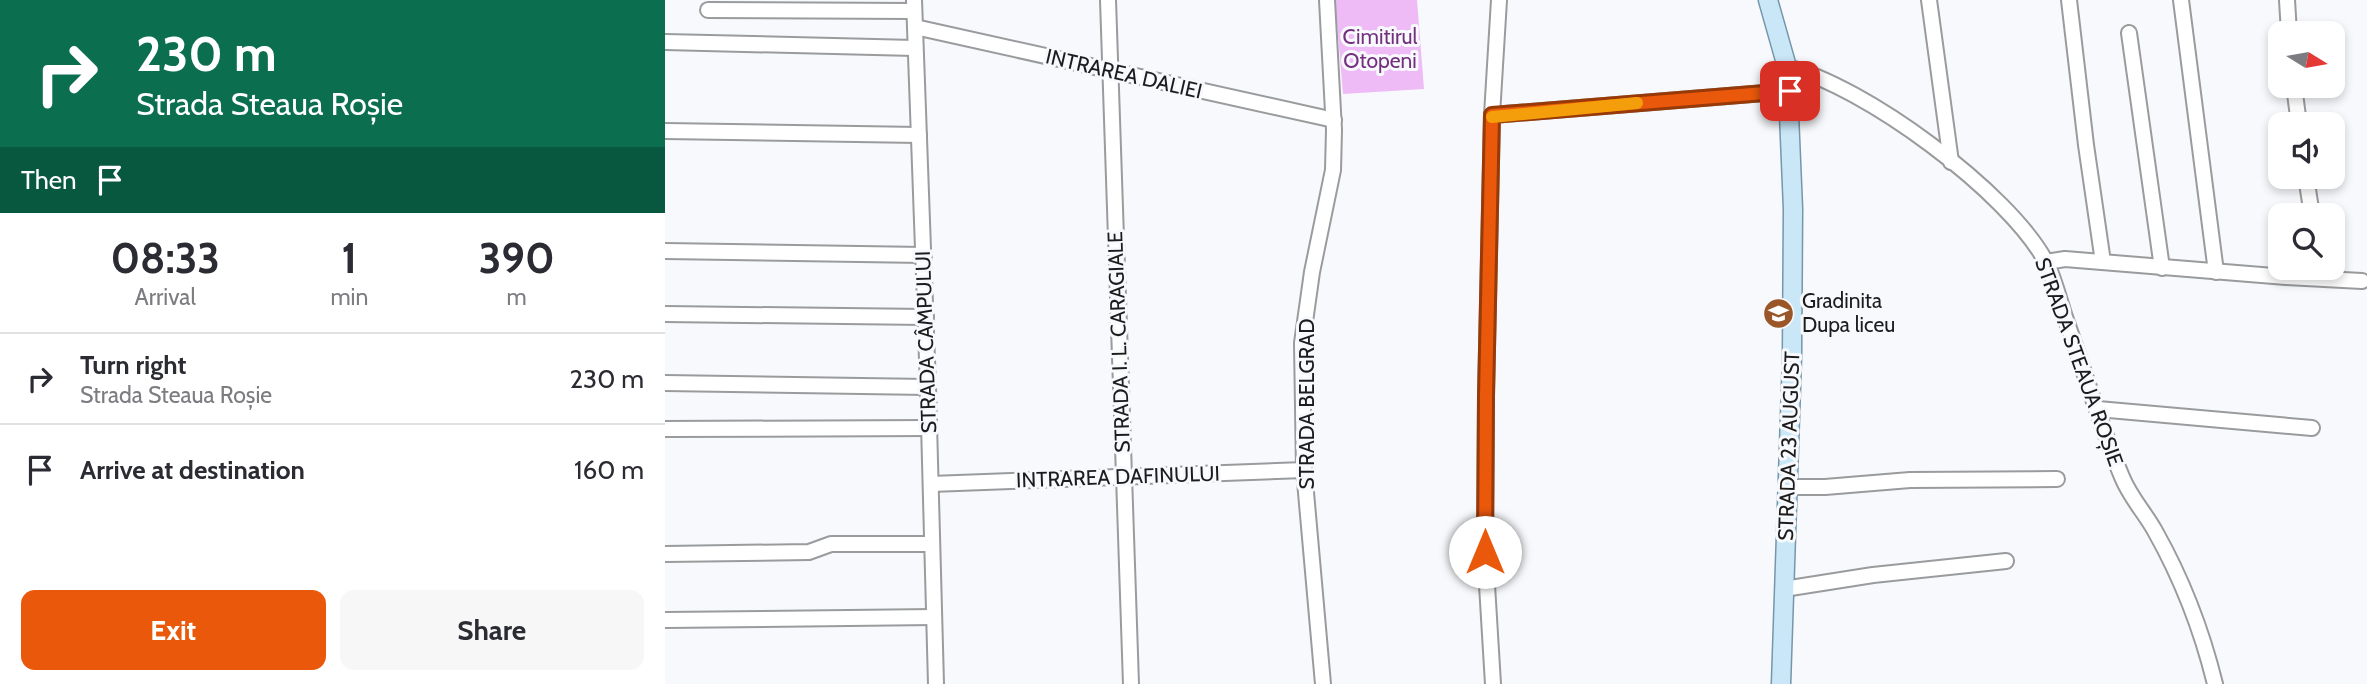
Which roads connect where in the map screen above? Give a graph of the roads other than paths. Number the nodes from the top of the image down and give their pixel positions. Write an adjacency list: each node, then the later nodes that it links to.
1 (1108, 0): 17 (street, STRADA I. L. CARAGIALE)
2 (1327, 0): 20 (street, STRADA BELGRAD)
3 (1499, 0): 19 (street)
4 (1769, 0): 16 (main road, STRADA 23 AUGUST)
5 (1929, 0): 23 (street)
6 (2069, 0): 27 (street)
7 (2181, 0): 29 (street)
8 (2287, 0): 11 (street)
9 (914, 5): 10 (street); 12 (street, STRADA CÂMPULUI)
10 (708, 10)
11 (2288, 21)
12 (915, 27): 15 (street, STRADA CÂMPULUI); 17 (street, INTRAREA DALIEI)
13 (2129, 33): 28 (street)
14 (665, 42): 15 (street)
15 (915, 48): 22 (street, STRADA CÂMPULUI)
16 (1787, 67): 18 (main road, STRADA 23 AUGUST); 23 (street, STRADA STEAUA ROȘIE)
17 (1110, 72): 20 (street, INTRAREA DALIEI); 42 (street, STRADA I. L. CARAGIALE)
18 (1790, 91): 19 (street); 45 (main road, STRADA 23 AUGUST)
19 (1492, 115): 55 (street)
20 (1334, 120): 41 (street, STRADA BELGRAD)
21 (665, 131): 22 (street)
22 (919, 135): 25 (street, STRADA CÂMPULUI)
23 (1951, 162): 26 (street, STRADA STEAUA ROȘIE)
24 (665, 251): 25 (street)
25 (924, 256): 34 (street, STRADA CÂMPULUI)
26 (2046, 262): 27 (street); 37 (street, STRADA STEAUA ROȘIE)
27 (2103, 262): 28 (street)
28 (2162, 268): 29 (street)
29 (2216, 272): 30 (street)
30 (2268, 273)
31 (2345, 278): 32 (street)
32 (2363, 281)
33 (665, 314): 34 (street)
34 (926, 317): 36 (street, STRADA CÂMPULUI)
35 (665, 383): 36 (street)
36 (928, 387): 38 (street, STRADA CÂMPULUI)
37 (2098, 409): 39 (street); 57 (street, STRADA STEAUA ROȘIE)
38 (929, 428): 40 (street); 44 (street, STRADA CÂMPULUI)
39 (2312, 428)
40 (665, 429)
41 (1304, 470): 42 (street, INTRAREA DAFINULUI); 54 (street, STRADA BELGRAD)
42 (1124, 477): 44 (street, INTRAREA DAFINULUI); 53 (street, STRADA I. L. CARAGIALE)
43 (2057, 479): 45 (street)
44 (931, 484): 46 (street, STRADA CÂMPULUI)
45 (1788, 487): 49 (main road, STRADA 23 AUGUST)
46 (932, 544): 47 (street); 50 (street, STRADA CÂMPULUI)
47 (665, 554)
48 (2006, 561): 49 (street)
49 (1784, 589): 56 (main road, STRADA 23 AUGUST)
50 (934, 617): 51 (street); 52 (street, STRADA CÂMPULUI)
51 (665, 620)
52 (936, 684)
53 (1131, 684)
54 (1323, 684)
55 (1493, 684)
56 (1781, 684)
57 (2215, 684)

